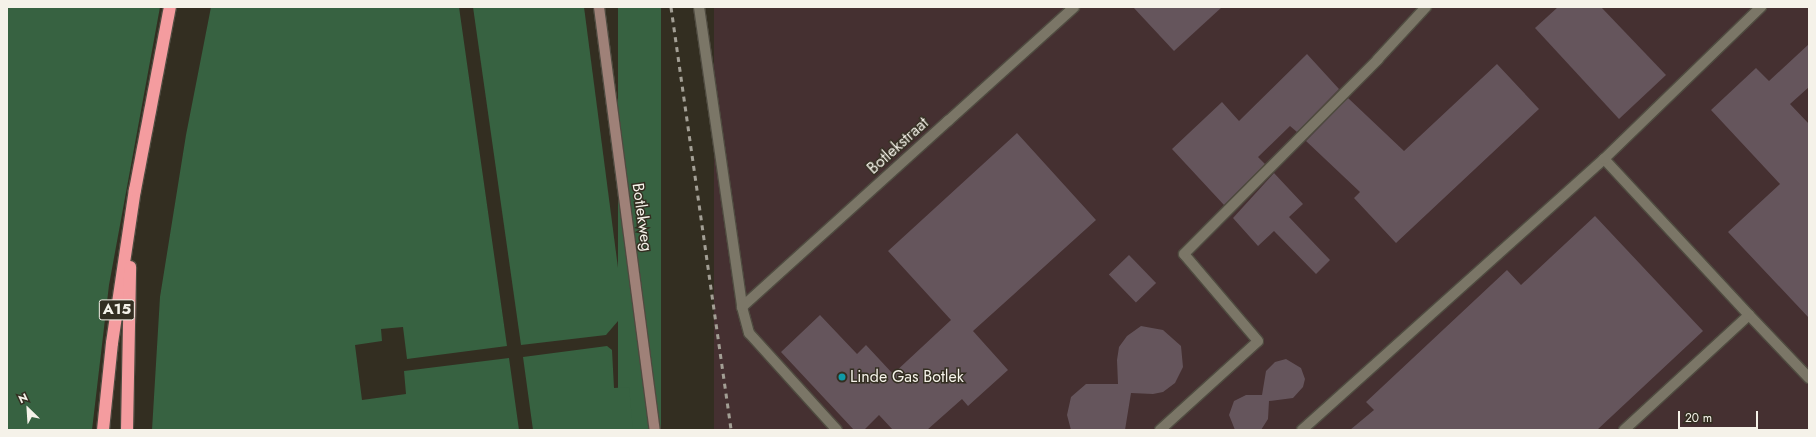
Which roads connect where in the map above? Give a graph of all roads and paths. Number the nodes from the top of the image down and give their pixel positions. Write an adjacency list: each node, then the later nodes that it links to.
1 (170, 7): 8 (highway, A15)
2 (599, 7): 14 (main road, Botlekweg)
3 (699, 7): 9 (street)
4 (1074, 7): 9 (street, Botlekstraat)
5 (1426, 7): 16 (street)
6 (1760, 7): 7 (street)
7 (1604, 159): 10 (street); 17 (street)
8 (135, 190): 12 (highway, A15); 13 (highway, A15)
9 (742, 307): 15 (street)
10 (1749, 315): 11 (street); 18 (street)
11 (1809, 378)
12 (103, 430)
13 (128, 430)
14 (655, 430)
15 (837, 430)
16 (1160, 430)
17 (1302, 430)
18 (1624, 430)

